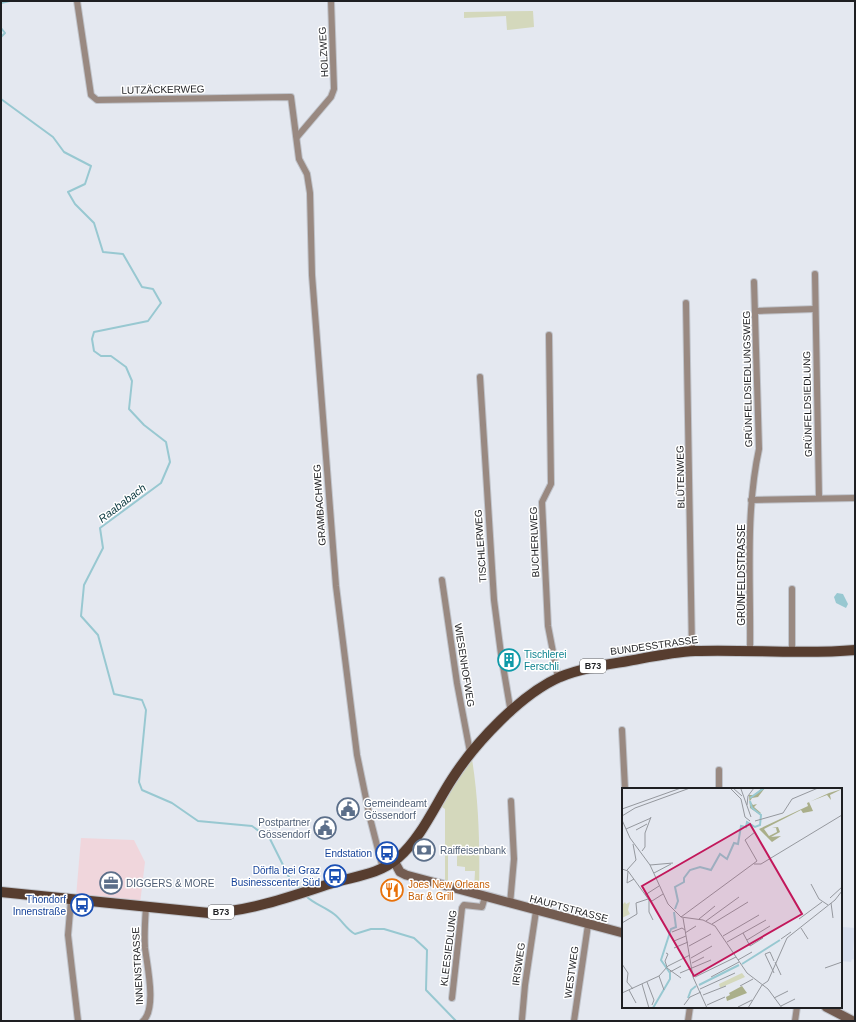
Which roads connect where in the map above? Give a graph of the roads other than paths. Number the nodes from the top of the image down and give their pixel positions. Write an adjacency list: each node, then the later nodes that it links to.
1 (77, 1): 3 (street, LUTZÄCKERWEG)
2 (331, 1): 3 (street, HOLZWEG)
3 (297, 137): 29 (street, GRAMBACHWEG)
4 (815, 274): 7 (street, GRÜNFELDSIEDLUNG)
5 (754, 282): 8 (street, GRÜNFELDSIEDLUNGSWEG)
6 (686, 303): 18 (street, BLÜTENWEG)
7 (815, 309): 8 (street); 11 (street, GRÜNFELDSIEDLUNG)
8 (756, 311): 13 (street, GRÜNFELDSIEDLUNGSWEG)
9 (549, 335): 20 (street, BUCHERLWEG)
10 (480, 377): 21 (street, TISCHLERWEG)
11 (819, 498): 12 (street); 13 (street)
12 (855, 498)
13 (751, 500): 16 (street, GRÜNFELDSTRASSE)
14 (442, 580): 23 (street, WIESENHOFWEG)
15 (792, 589): 19 (street)
16 (750, 650): 18 (main road, BUNDESSTRASSE / B73); 19 (main road, BUNDESSTRASSE / B73)
17 (855, 650): 19 (main road, BUNDESSTRASSE / B73)
18 (692, 651): 20 (main road, BUNDESSTRASSE / B73)
19 (792, 653)
20 (558, 678): 21 (main road, BUNDESSTRASSE / B73)
21 (511, 713): 23 (main road, BUNDESSTRASSE / B73)
22 (622, 730): 25 (street)
23 (470, 752): 28 (main road, BUNDESSTRASSE / B73)
24 (719, 770): 26 (street)
25 (625, 788)
26 (719, 788)
27 (511, 801): 33 (street)
28 (394, 861): 29 (main road, BUNDESSTRASSE / B73); 31 (main road, HAUPTSTRASSE)
29 (383, 869): 34 (main road, BUNDESSTRASSE / B73)
30 (1, 892): 32 (main road, BUNDESSTRASSE / B73)
31 (485, 897): 33 (main road, HAUPTSTRASSE); 38 (street, KLEESIEDLUNG)
32 (71, 900): 34 (main road, BUNDESSTRASSE / B73); 43 (street)
33 (510, 904): 35 (main road, HAUPTSTRASSE)
34 (146, 907): 44 (street, INNENSTRASSE)
35 (536, 911): 36 (main road, HAUPTSTRASSE); 42 (street, IRISWEG)
36 (588, 925): 37 (main road, HAUPTSTRASSE); 45 (street, WESTWEG)
37 (622, 933)
38 (452, 998)
39 (690, 1008): 46 (street)
40 (798, 1008): 47 (street)
41 (828, 1008): 48 (main road)
42 (522, 1019)
43 (78, 1021)
44 (143, 1021)
45 (574, 1021)
46 (688, 1021)
47 (795, 1021)
48 (853, 1021)

